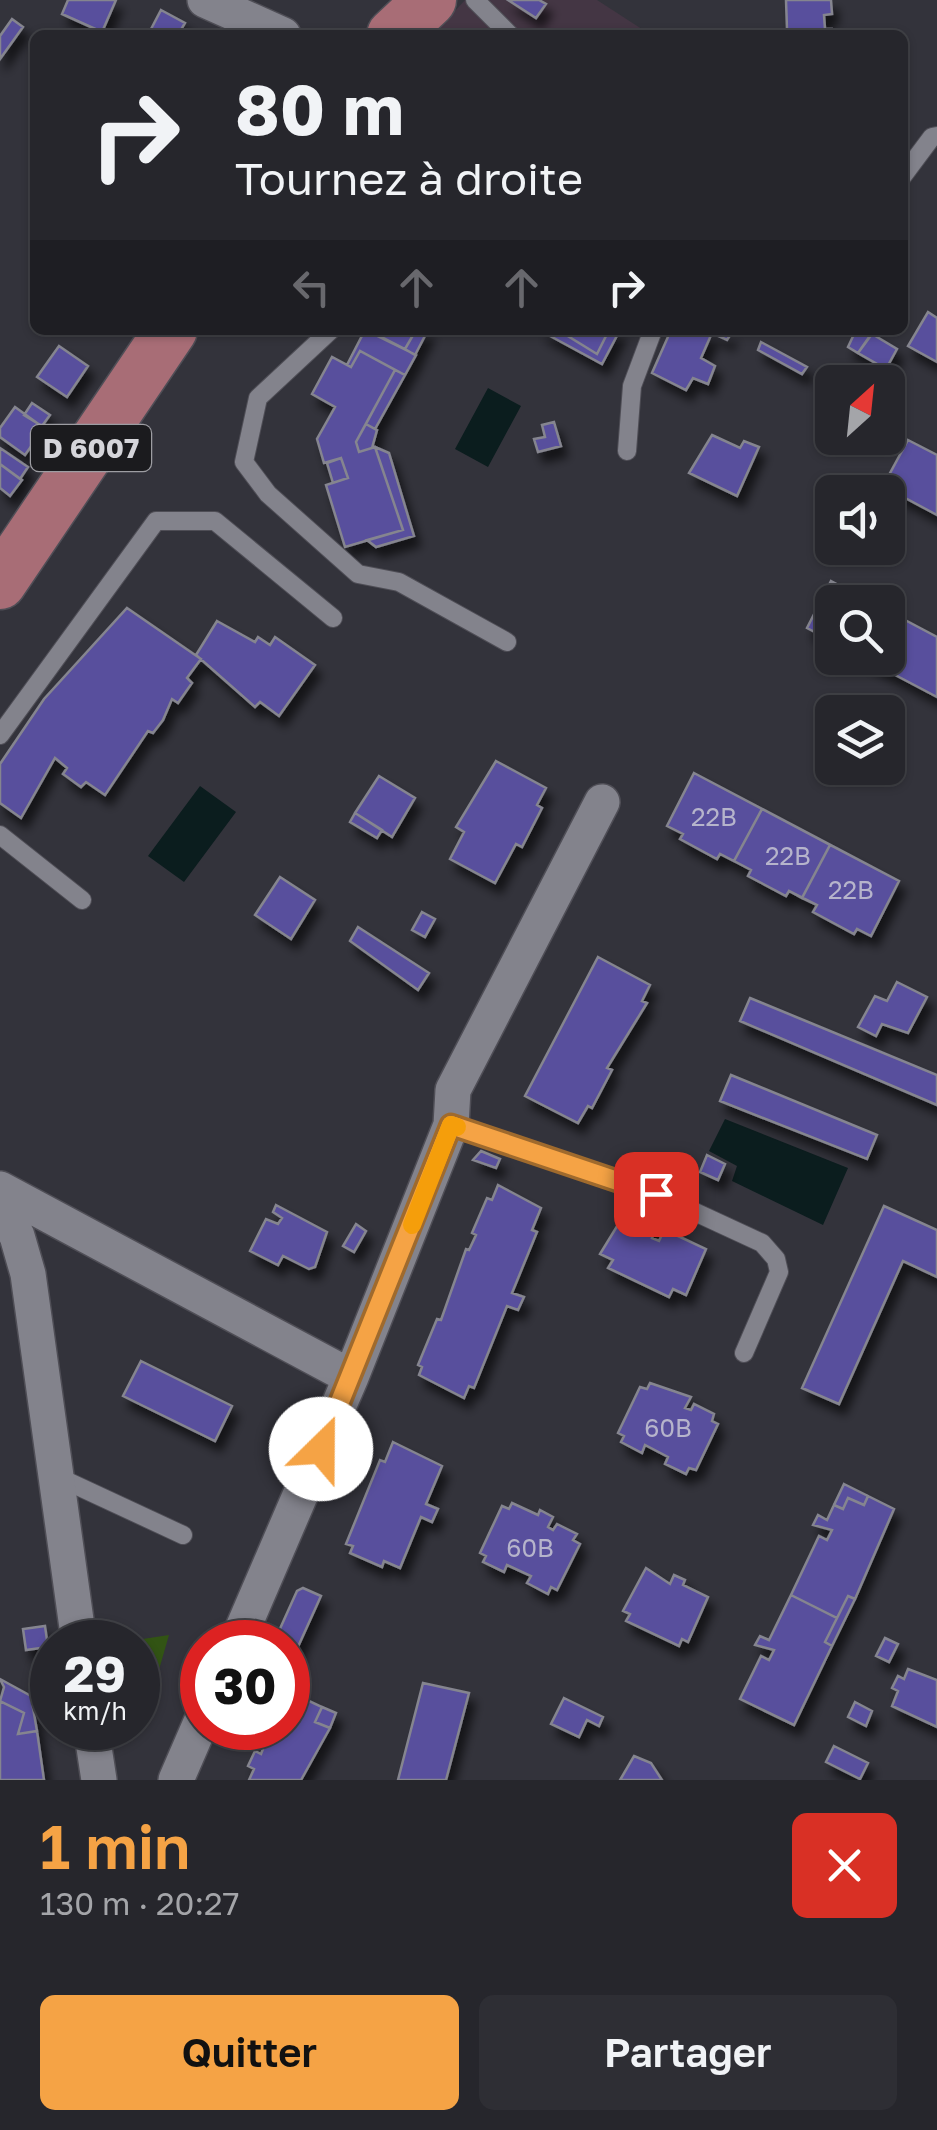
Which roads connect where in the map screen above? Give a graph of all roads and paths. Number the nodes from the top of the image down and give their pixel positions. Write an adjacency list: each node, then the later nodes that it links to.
1 (430, 0): 5 (main road)
2 (475, 0): 6 (lane)
3 (232, 17): 4 (street)
4 (269, 30)
5 (397, 30)
6 (505, 30)
7 (937, 136): 8 (lane)
8 (908, 169)
9 (168, 335): 13 (main road, D 6007)
10 (326, 335): 15 (lane)
11 (651, 335): 12 (lane)
12 (627, 451)
13 (4, 570)
14 (333, 618): 16 (lane)
15 (507, 642)
16 (0, 736)
17 (602, 802): 20 (street)
18 (0, 835): 19 (lane)
19 (82, 900)
20 (451, 1125): 23 (lane); 24 (street)
21 (0, 1189): 24 (street)
22 (0, 1206): 25 (street)
23 (744, 1353)
24 (351, 1378): 28 (street)
25 (56, 1476): 26 (lane); 27 (street)
26 (184, 1536)
27 (76, 1620)
28 (246, 1620)
29 (94, 1750): 31 (street)
30 (189, 1750): 32 (street)
31 (98, 1780)
32 (176, 1780)

